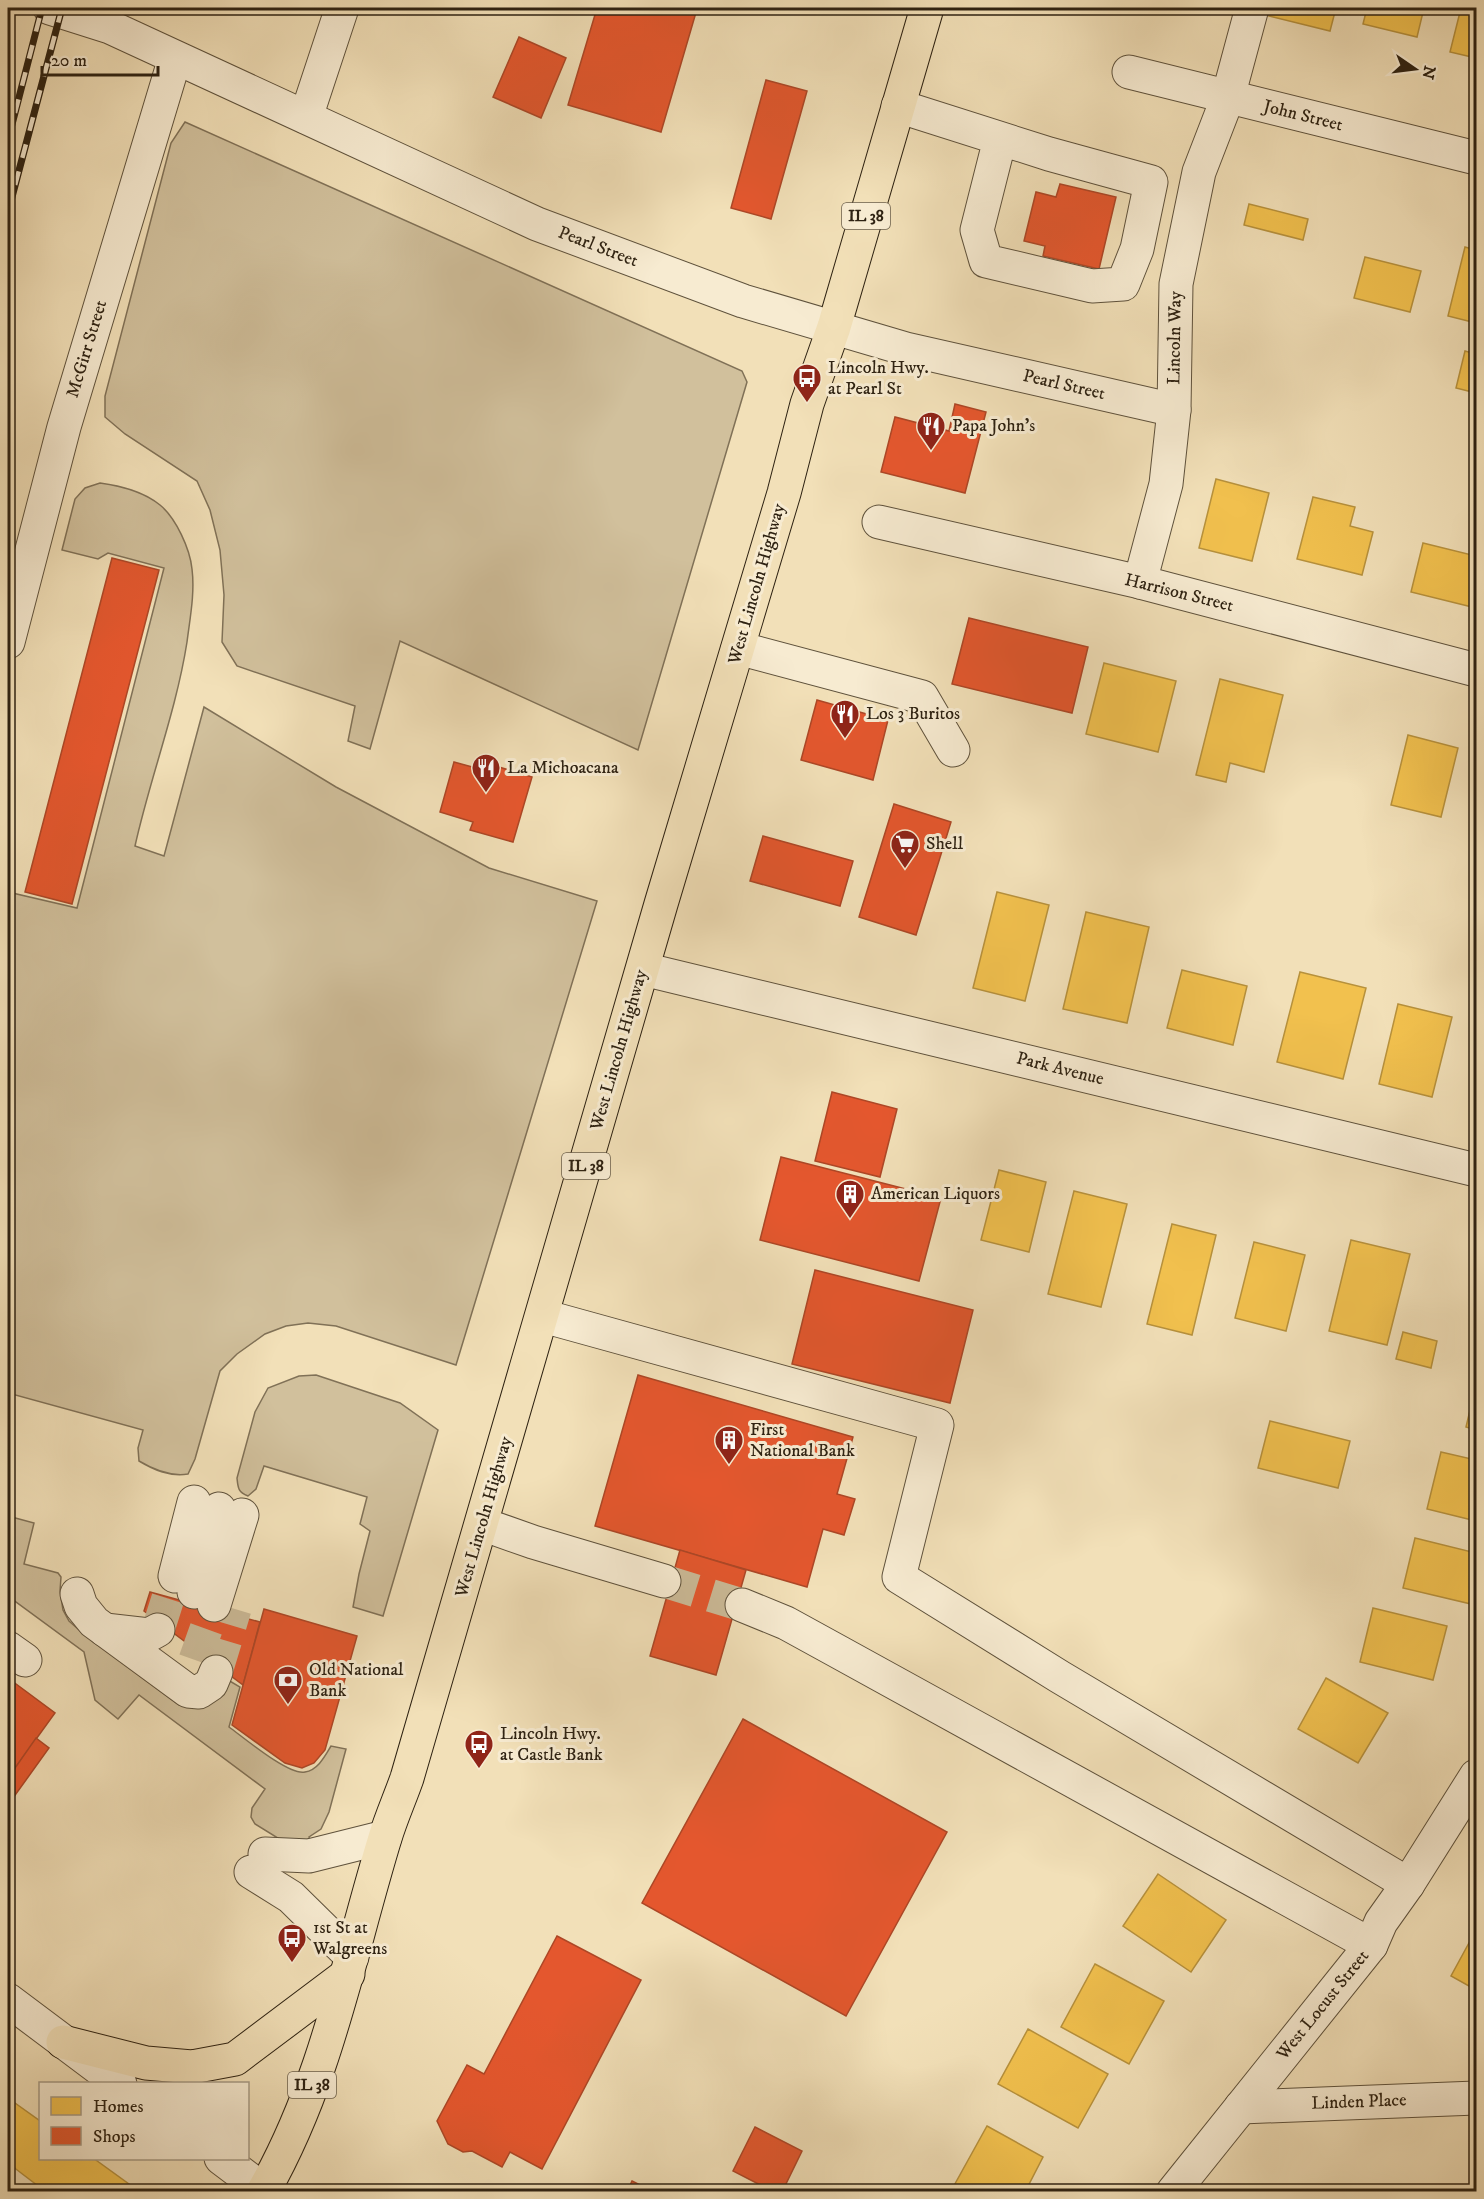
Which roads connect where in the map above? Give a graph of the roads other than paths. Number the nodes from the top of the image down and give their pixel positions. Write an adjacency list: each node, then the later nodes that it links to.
1 (50, 8): 5 (street, Pearl Street)
2 (342, 8): 9 (street)
3 (927, 8): 8 (main road, West Lincoln Highway / IL 38)
4 (1252, 8): 7 (street, Lincoln Way)
5 (175, 57): 9 (street, Pearl Street); 16 (street, McGirr Street)
6 (1129, 72): 7 (street, John Street)
7 (1228, 97): 11 (street, John Street); 13 (street, Lincoln Way)
8 (898, 106): 10 (street); 12 (main road, West Lincoln Highway / IL 38)
9 (306, 117): 12 (street, Pearl Street)
10 (1000, 139): 10 (street)
11 (1476, 158)
12 (834, 327): 13 (street, Pearl Street); 17 (main road, West Lincoln Highway / IL 38)
13 (1174, 410): 15 (street, Lincoln Way)
14 (879, 522): 15 (street, Harrison Street)
15 (1140, 582): 18 (street, Harrison Street)
16 (8, 642)
17 (738, 648): 19 (street); 20 (main road, West Lincoln Highway / IL 38)
18 (1476, 670)
19 (953, 750)
20 (643, 969): 21 (street, Park Avenue); 22 (main road, West Lincoln Highway / IL 38)
21 (1476, 1170)
22 (543, 1316): 23 (main road, West Lincoln Highway / IL 38); 31 (street)
23 (482, 1524): 24 (street); 30 (main road, West Lincoln Highway / IL 38)
24 (664, 1581)
25 (77, 1593): 28 (street)
26 (205, 1596): 26 (street)
27 (742, 1605): 32 (street)
28 (161, 1649)
29 (1476, 1776): 31 (street, West Locust Street)
30 (385, 1837): 33 (main road, West Lincoln Highway / IL 38); 33 (street)
31 (1408, 1884): 32 (street, West Locust Street)
32 (1371, 1945): 38 (street, West Locust Street)
33 (350, 1966): 35 (main road); 40 (main road, West Lincoln Highway / IL 38)
34 (8, 2000): 35 (street)
35 (63, 2042): 36 (street)
36 (117, 2082)
37 (1476, 2098): 38 (street, Linden Place)
38 (1241, 2107): 41 (street, West Locust Street)
39 (224, 2160): 40 (street)
40 (264, 2191)
41 (1173, 2192)

